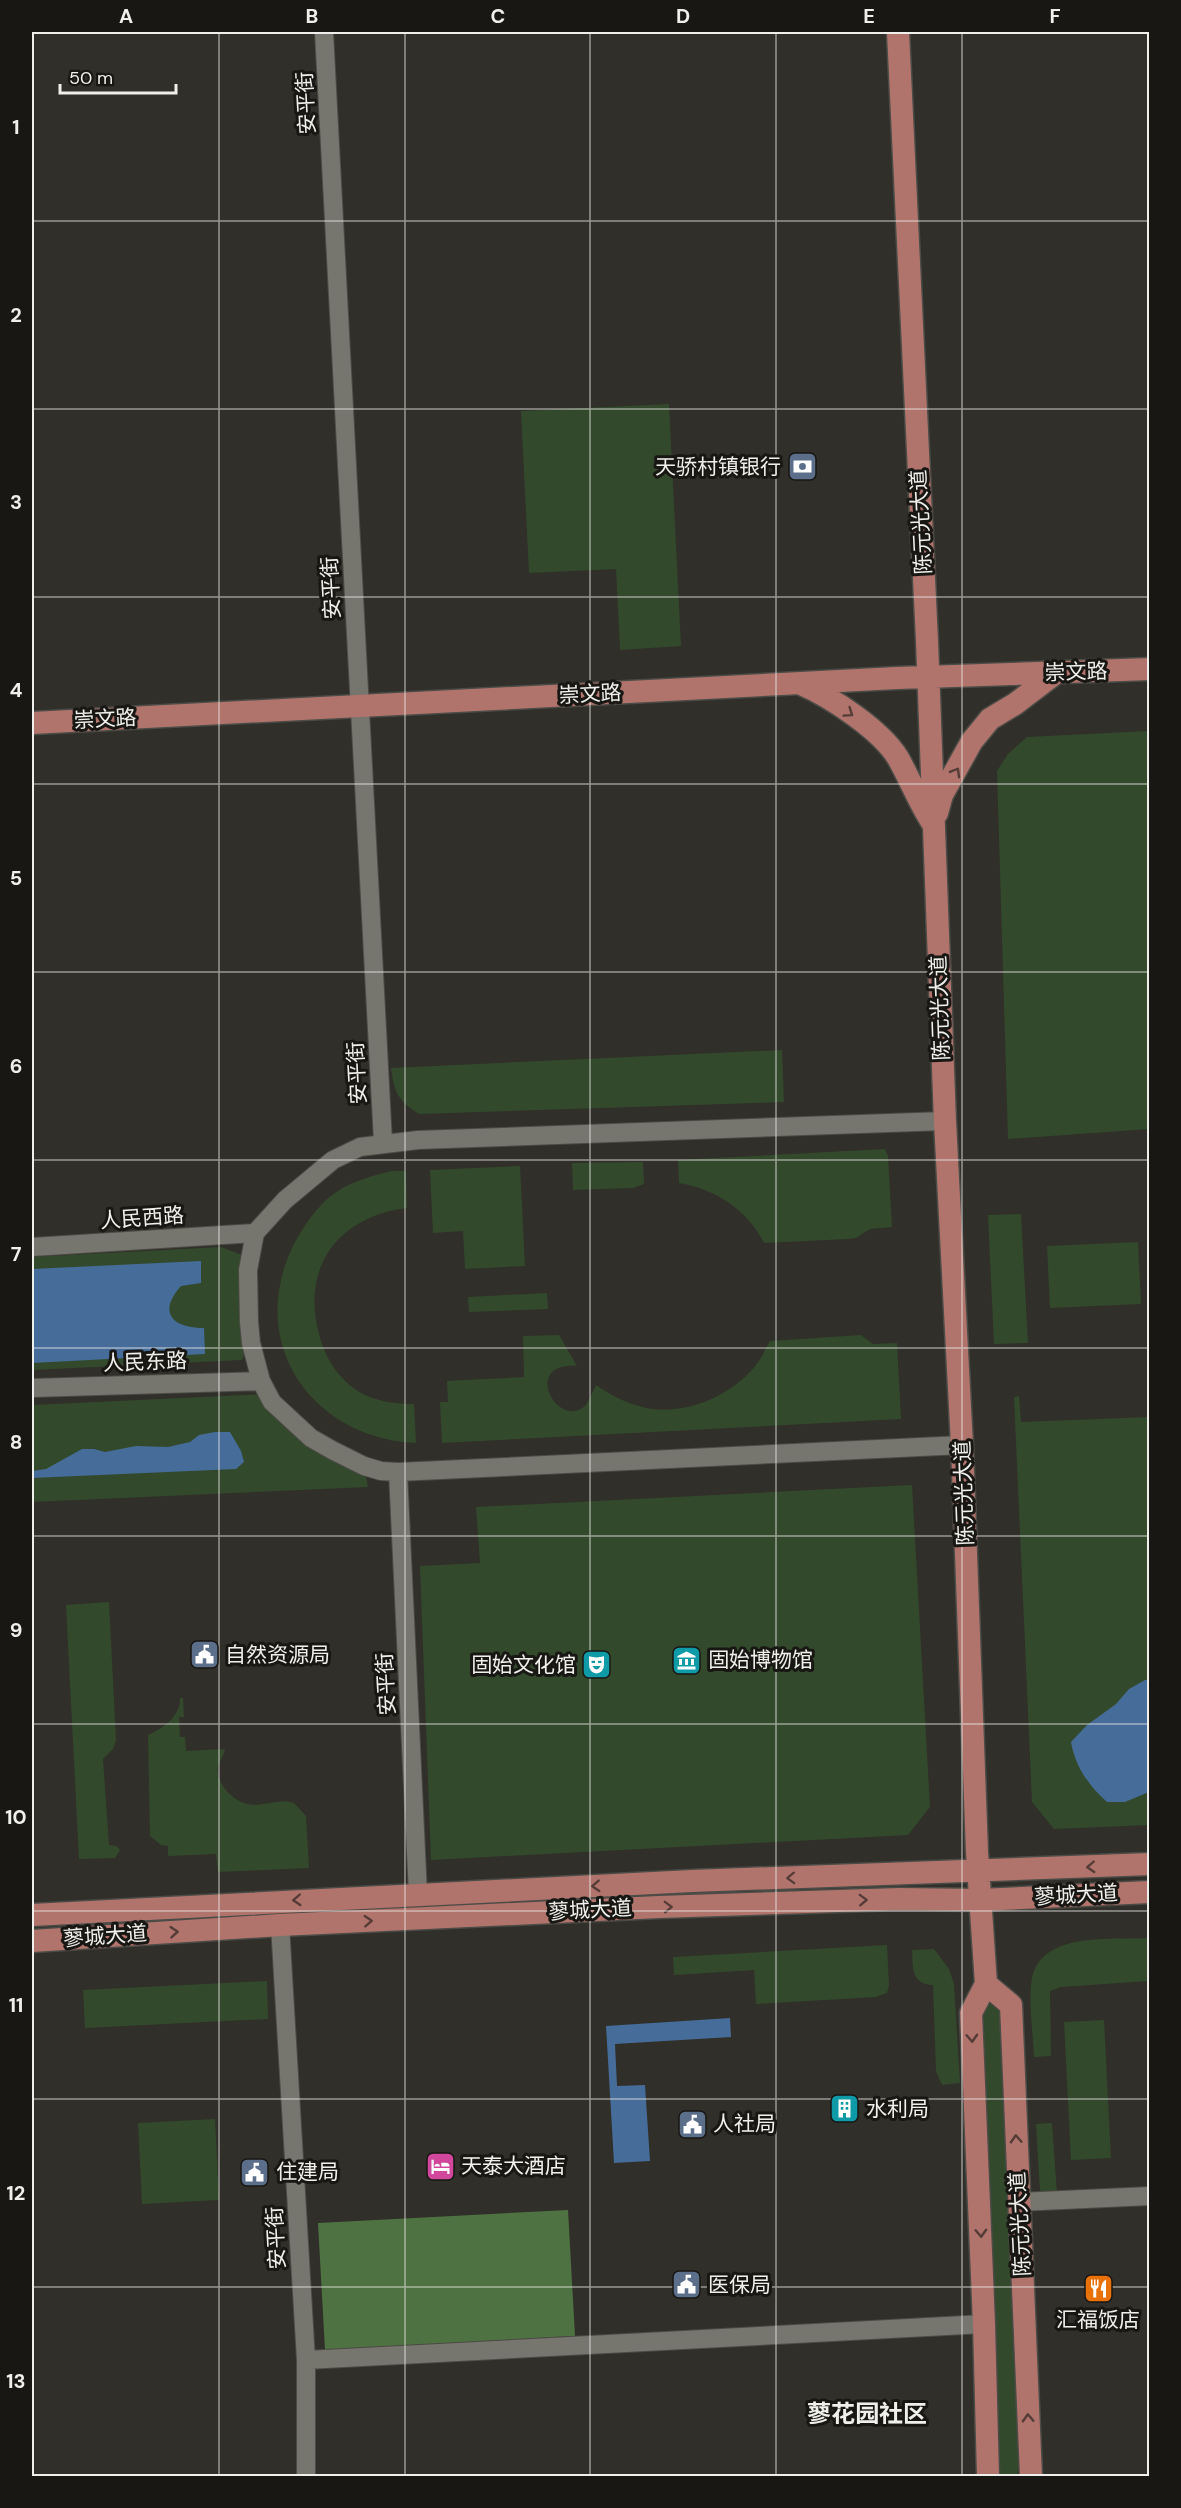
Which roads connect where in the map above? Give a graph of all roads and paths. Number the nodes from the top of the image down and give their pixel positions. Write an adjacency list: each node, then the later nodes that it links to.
1 (324, 32): 7 (street, 安平街)
2 (898, 32): 5 (main road, 陈元光大道)
3 (1149, 669): 4 (main road, 崇文路)
4 (1057, 672): 5 (main road, 崇文路); 9 (main road, one-way to 4)
5 (928, 677): 6 (main road, 崇文路); 9 (main road, 陈元光大道)
6 (799, 683): 7 (main road, 崇文路); 9 (main road, one-way to 9)
7 (360, 706): 8 (main road, 崇文路); 11 (street, 安平街)
8 (32, 723)
9 (933, 826): 10 (main road, 陈元光大道)
10 (945, 1121): 11 (street); 16 (main road, 陈元光大道)
11 (383, 1142): 12 (street)
12 (255, 1233): 13 (street, 人民西路); 14 (street)
13 (32, 1247)
14 (261, 1382): 15 (street, 人民东路); 17 (street)
15 (32, 1388)
16 (962, 1445): 17 (street); 19 (main road, 陈元光大道)
17 (399, 1472): 21 (street, 安平街)
18 (1149, 1864): 19 (main road, 蓼城大道, one-way to 19)
19 (978, 1872): 21 (main road, 蓼城大道, one-way to 21); 22 (main road, 陈元光大道)
20 (1149, 1892): 22 (main road, 蓼城大道)
21 (418, 1894): 23 (main road, 蓼城大道, one-way to 23)
22 (980, 1900): 24 (main road, 蓼城大道, one-way to 22); 26 (main road, 陈元光大道)
23 (32, 1915)
24 (280, 1925): 25 (main road, 蓼城大道, one-way to 24); 30 (street, 安平街)
25 (32, 1941)
26 (986, 1984): 28 (main road, 陈元光大道, one-way to 26); 29 (main road, 陈元光大道, one-way to 29)
27 (1149, 2196): 28 (street)
28 (1019, 2202): 33 (main road, 陈元光大道, one-way to 28)
29 (984, 2324): 30 (street); 32 (main road, 陈元光大道)
30 (306, 2360): 31 (street, 安平街)
31 (306, 2476)
32 (988, 2476)
33 (1031, 2476)

